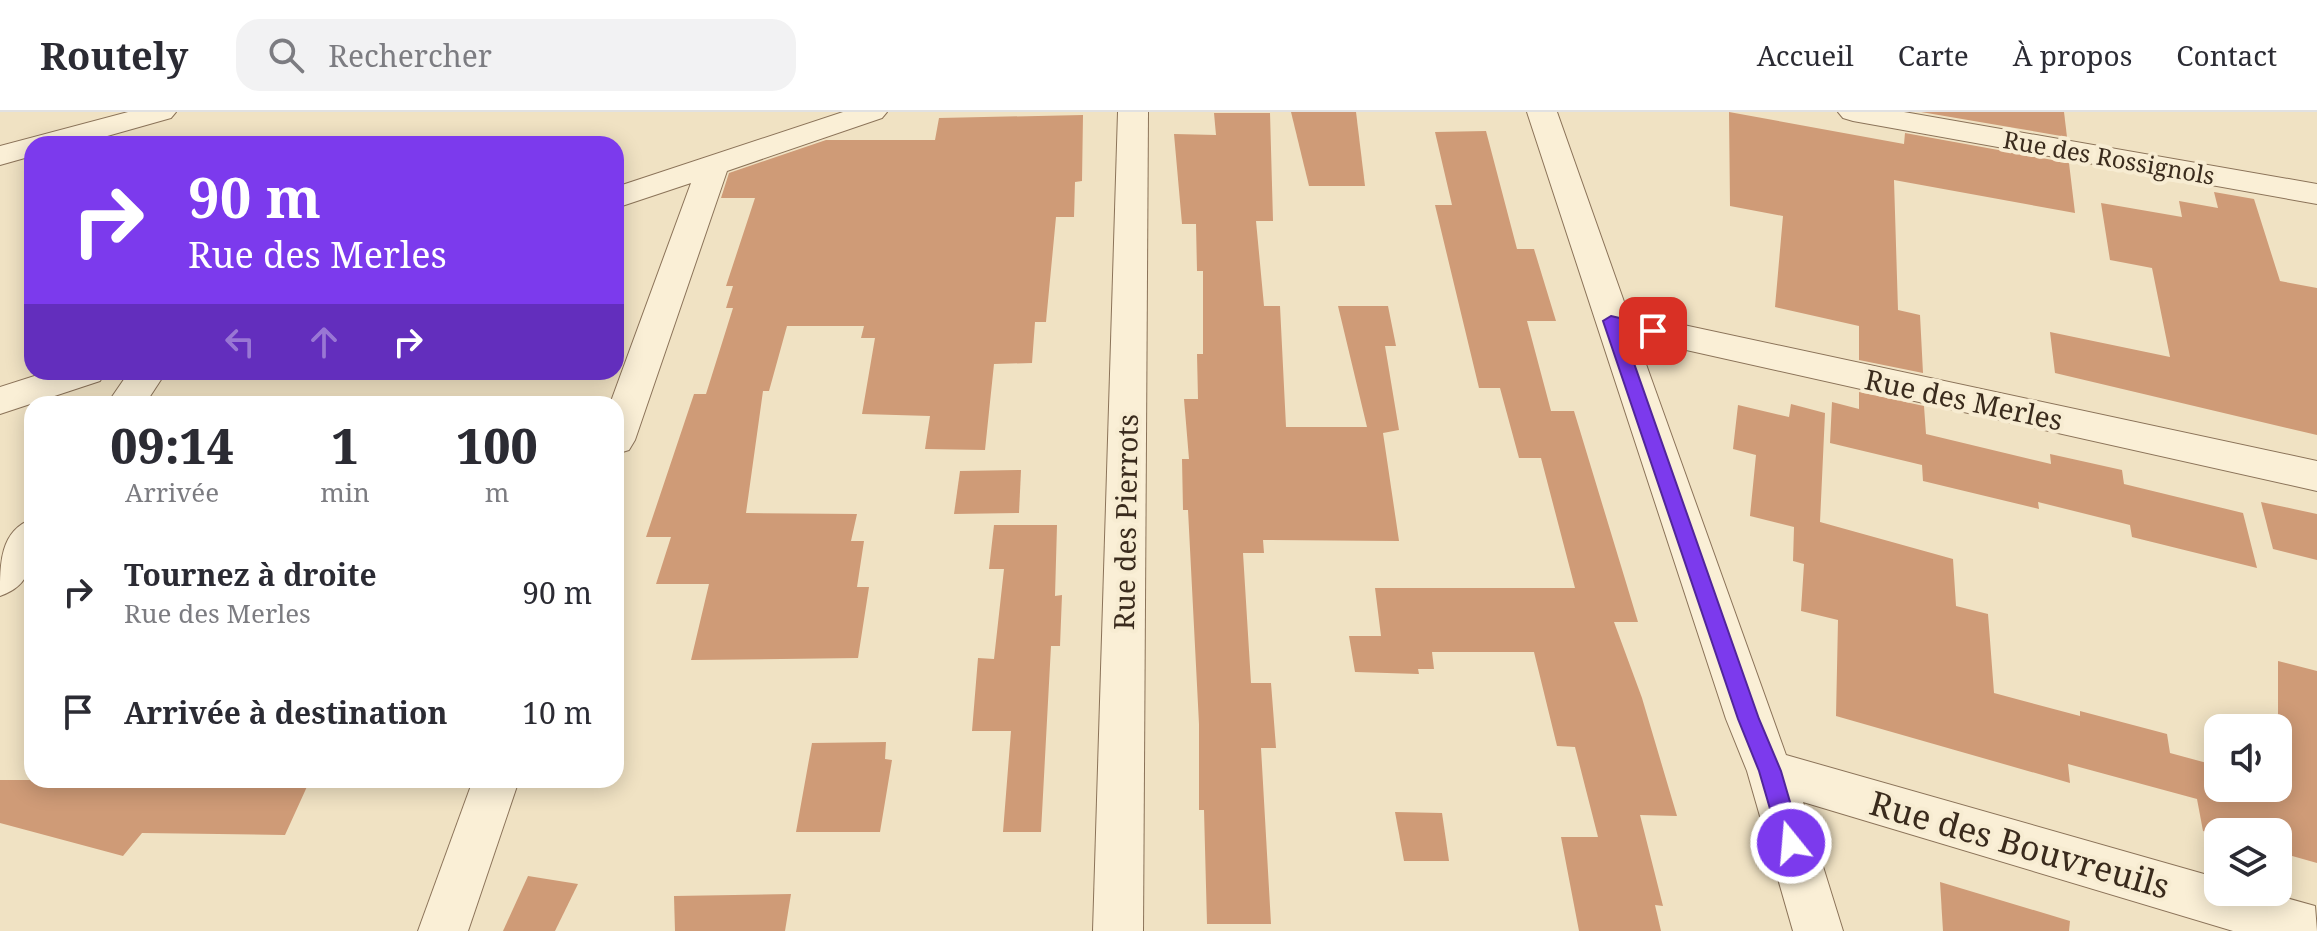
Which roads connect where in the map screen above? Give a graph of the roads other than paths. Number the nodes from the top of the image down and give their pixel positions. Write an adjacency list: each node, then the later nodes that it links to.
1 (161, 112): 7 (street)
2 (872, 112): 10 (street)
3 (1133, 112): 23 (street, Rue des Pierrots)
4 (1542, 112): 13 (street)
5 (1853, 112): 6 (street, Rue des Rossignols)
6 (1938, 120): 11 (street, Rue des Rossignols)
7 (74, 136)
8 (24, 149): 9 (street)
9 (0, 156)
10 (713, 166): 12 (street); 16 (street)
11 (2317, 194)
12 (624, 195)
13 (1611, 321): 17 (street, Rue des Merles); 20 (street)
14 (63, 380): 15 (street)
15 (0, 401)
16 (624, 417)
17 (2317, 476)
18 (24, 546): 19 (street)
19 (0, 579)
20 (1770, 771): 24 (street); 25 (street, Rue des Bouvreuils)
21 (493, 788): 22 (street)
22 (443, 931)
23 (1118, 931)
24 (1818, 931)
25 (2315, 931)

